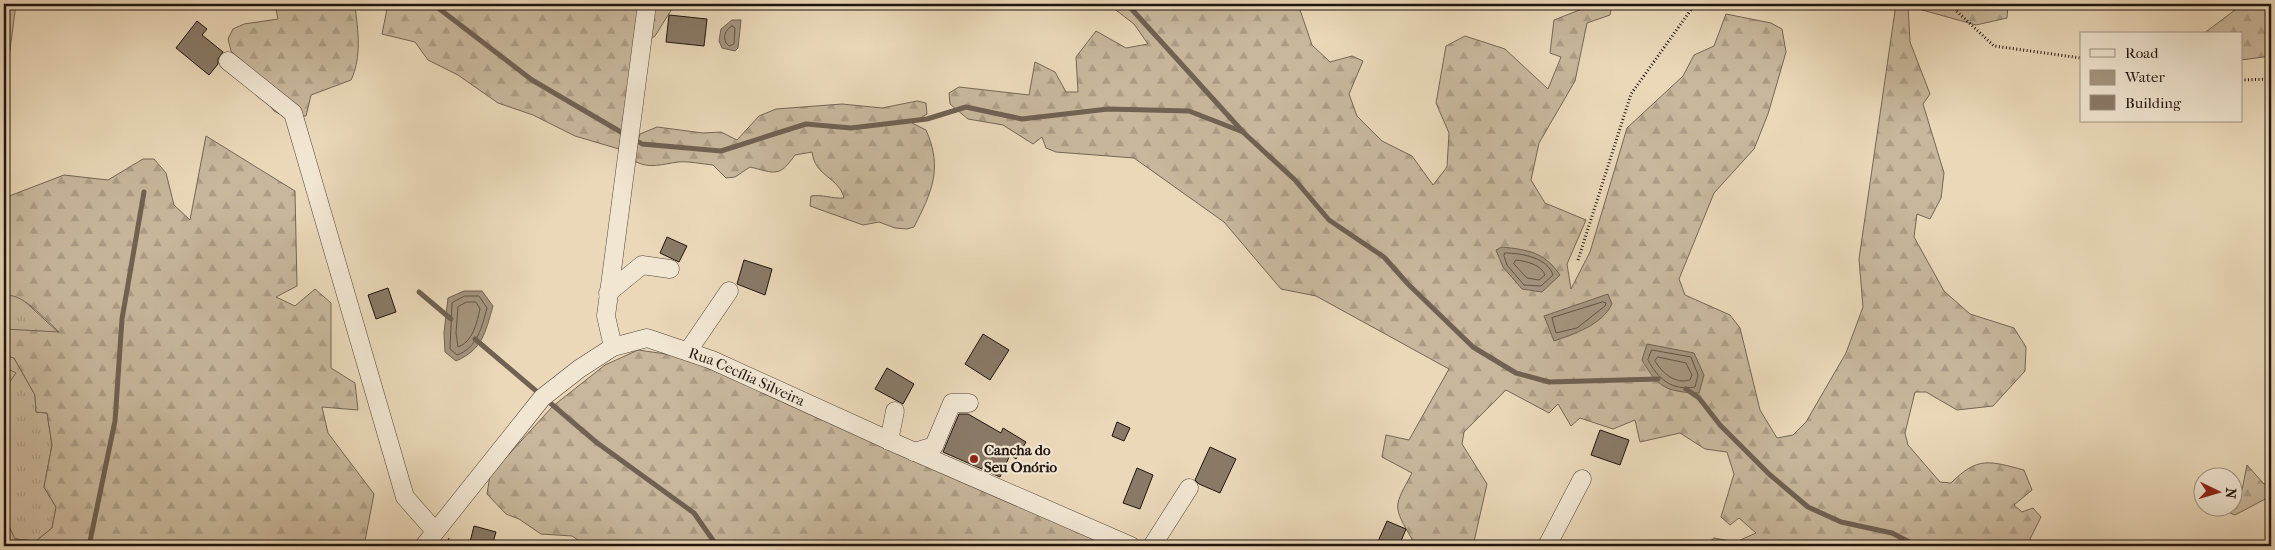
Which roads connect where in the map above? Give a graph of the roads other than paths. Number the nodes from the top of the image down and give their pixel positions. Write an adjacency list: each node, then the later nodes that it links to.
1 (647, 4): 5 (street)
2 (228, 61): 14 (street)
3 (670, 268): 5 (street)
4 (729, 291): 7 (street)
5 (608, 293): 6 (street)
6 (613, 347): 7 (street, Rua Cecília Silveira); 14 (street, Rua Cecília Silveira)
7 (688, 352): 10 (street, Rua Cecília Silveira)
8 (969, 403): 11 (street)
9 (895, 411): 10 (street)
10 (889, 441): 11 (street, Rua Cecília Silveira)
11 (914, 452): 16 (street, Rua Cecília Silveira)
12 (1582, 479): 18 (street)
13 (1189, 488): 17 (street)
14 (435, 531): 15 (street, Rua Cecília Silveira)
15 (424, 546)
16 (1131, 546)
17 (1152, 546)
18 (1547, 546)

